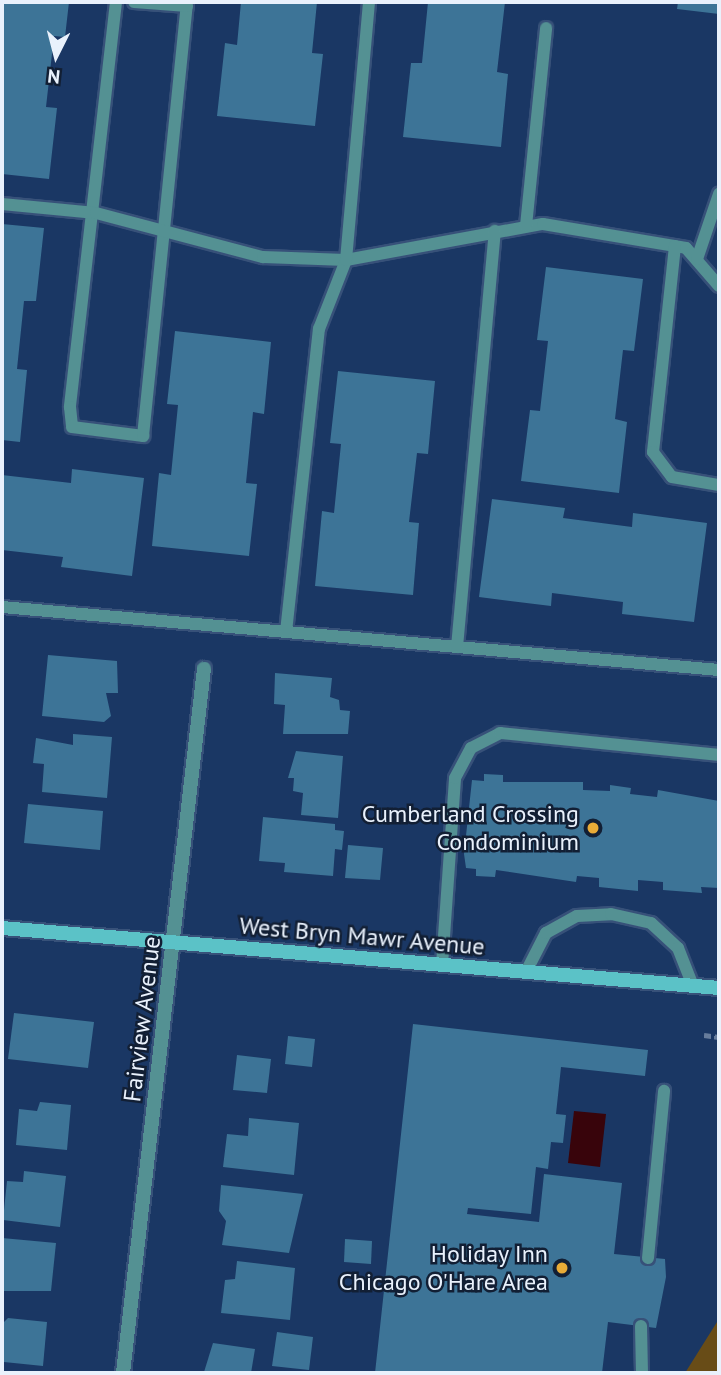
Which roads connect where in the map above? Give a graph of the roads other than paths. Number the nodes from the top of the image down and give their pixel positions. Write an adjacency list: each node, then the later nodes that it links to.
1 (116, 2): 7 (lane)
2 (134, 2): 9 (lane)
3 (369, 2): 13 (lane)
4 (546, 29): 8 (lane)
5 (719, 194): 12 (lane)
6 (2, 204): 7 (lane)
7 (96, 213): 9 (lane); 9 (lane)
8 (526, 226): 10 (lane); 11 (lane)
9 (166, 231): 13 (lane)
10 (495, 231): 13 (lane); 18 (lane)
11 (676, 246): 12 (lane); 15 (lane)
12 (697, 259): 14 (lane)
13 (346, 260): 17 (lane)
14 (719, 286)
15 (719, 485)
16 (2, 607): 17 (lane)
17 (286, 632): 18 (lane)
18 (457, 647): 20 (lane)
19 (204, 669): 23 (street, Fairview Avenue)
20 (719, 670)
21 (719, 755): 24 (lane)
22 (2, 928): 23 (street, West Bryn Mawr Avenue)
23 (174, 943): 24 (street, West Bryn Mawr Avenue); 31 (street, Fairview Avenue)
24 (442, 965): 25 (street, West Bryn Mawr Avenue)
25 (526, 972): 26 (street, West Bryn Mawr Avenue); 26 (lane)
26 (693, 986): 27 (street, West Bryn Mawr Avenue)
27 (719, 988)
28 (664, 1091): 29 (lane)
29 (648, 1258)
30 (641, 1326): 32 (lane)
31 (123, 1373)
32 (642, 1373)

